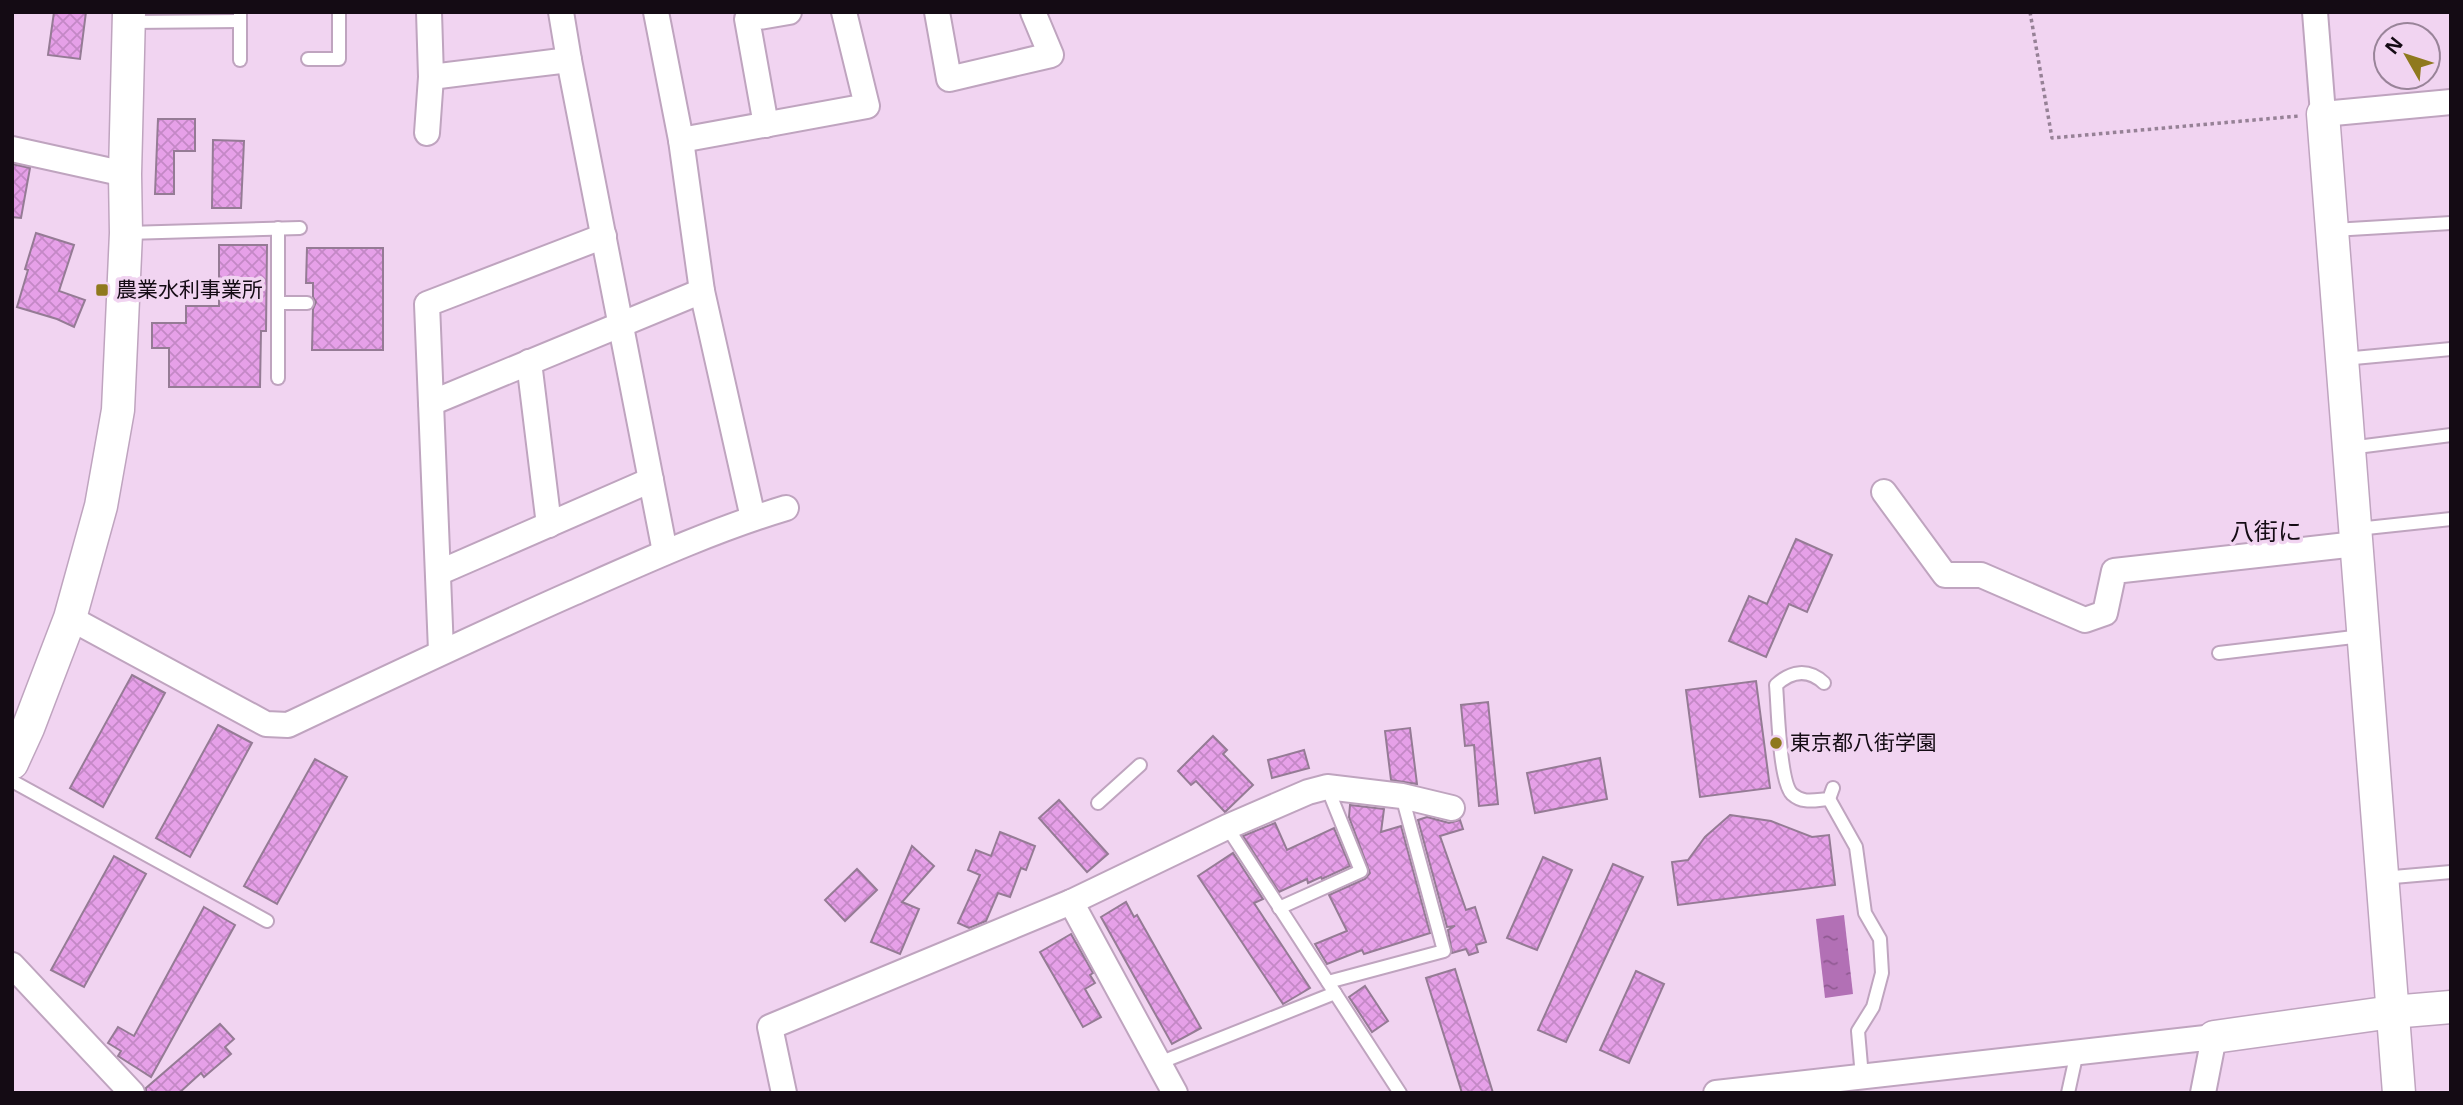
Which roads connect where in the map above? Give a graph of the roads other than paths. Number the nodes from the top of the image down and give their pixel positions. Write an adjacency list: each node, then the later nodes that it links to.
1 (339, 12): 12 (lane)
2 (429, 12): 15 (street)
3 (561, 12): 14 (street)
4 (656, 12): 20 (street)
5 (789, 12): 18 (street)
6 (844, 12): 18 (street)
7 (937, 12): 8 (street)
8 (1033, 12)
9 (2315, 12): 17 (street)
10 (129, 17): 11 (lane); 22 (street)
11 (240, 17): 13 (lane)
12 (308, 59)
13 (240, 60)
14 (569, 61): 15 (street); 28 (street)
15 (431, 77): 19 (street)
16 (2451, 102): 17 (street)
17 (2323, 114): 26 (street)
18 (766, 125): 20 (street)
19 (427, 133)
20 (681, 140): 29 (street)
21 (12, 149): 22 (street)
22 (125, 174): 27 (street)
23 (2451, 223): 26 (lane)
24 (278, 228): 25 (lane); 27 (lane); 30 (lane)
25 (300, 228)
26 (2332, 230): 34 (street)
27 (126, 233): 49 (street)
28 (604, 236): 32 (street); 37 (street)
29 (702, 291): 32 (street); 43 (street)
30 (278, 303): 31 (lane); 36 (lane)
31 (307, 303)
32 (621, 323): 35 (street); 40 (street)
33 (2451, 349): 34 (lane)
34 (2342, 359): 39 (street)
35 (528, 362): 37 (street); 45 (street)
36 (278, 378)
37 (431, 403): 48 (street)
38 (2451, 435): 39 (lane)
39 (2349, 448): 46 (street)
40 (651, 480): 45 (street); 47 (street)
41 (1884, 492): 46 (street)
42 (786, 508): 43 (street)
43 (753, 518): 47 (street)
44 (2451, 519): 46 (lane)
45 (549, 525): 48 (street)
46 (2356, 537): 50 (street)
47 (664, 552): 51 (street)
48 (438, 573): 51 (street)
49 (70, 618): 51 (street); 54 (street)
50 (2363, 636): 52 (lane); 63 (street)
51 (441, 651)
52 (2220, 653)
53 (1824, 684): 74 (lane)
54 (12, 763)
55 (1140, 765): 59 (lane)
56 (12, 781): 66 (lane)
57 (1327, 787): 58 (street); 61 (street); 65 (lane)
58 (1402, 796): 60 (street); 68 (lane)
59 (1098, 803)
60 (1452, 808)
61 (1227, 827): 64 (street); 65 (lane)
62 (2451, 872): 63 (lane)
63 (2382, 878): 70 (street)
64 (1070, 902): 73 (street); 77 (street)
65 (1279, 908): 68 (lane)
66 (267, 921)
67 (12, 965): 76 (street)
68 (1331, 987): 73 (lane); 79 (lane)
69 (2451, 1007): 70 (street)
70 (2392, 1012): 71 (street); 83 (street)
71 (2214, 1037): 72 (street); 82 (street)
72 (2077, 1052): 74 (street); 81 (lane)
73 (1159, 1063): 78 (street)
74 (1861, 1077): 75 (street)
75 (1803, 1088): 80 (street)
76 (132, 1093)
77 (784, 1093)
78 (1175, 1093)
79 (1400, 1093)
80 (1716, 1093)
81 (2068, 1093)
82 (2203, 1093)
83 (2399, 1093)

